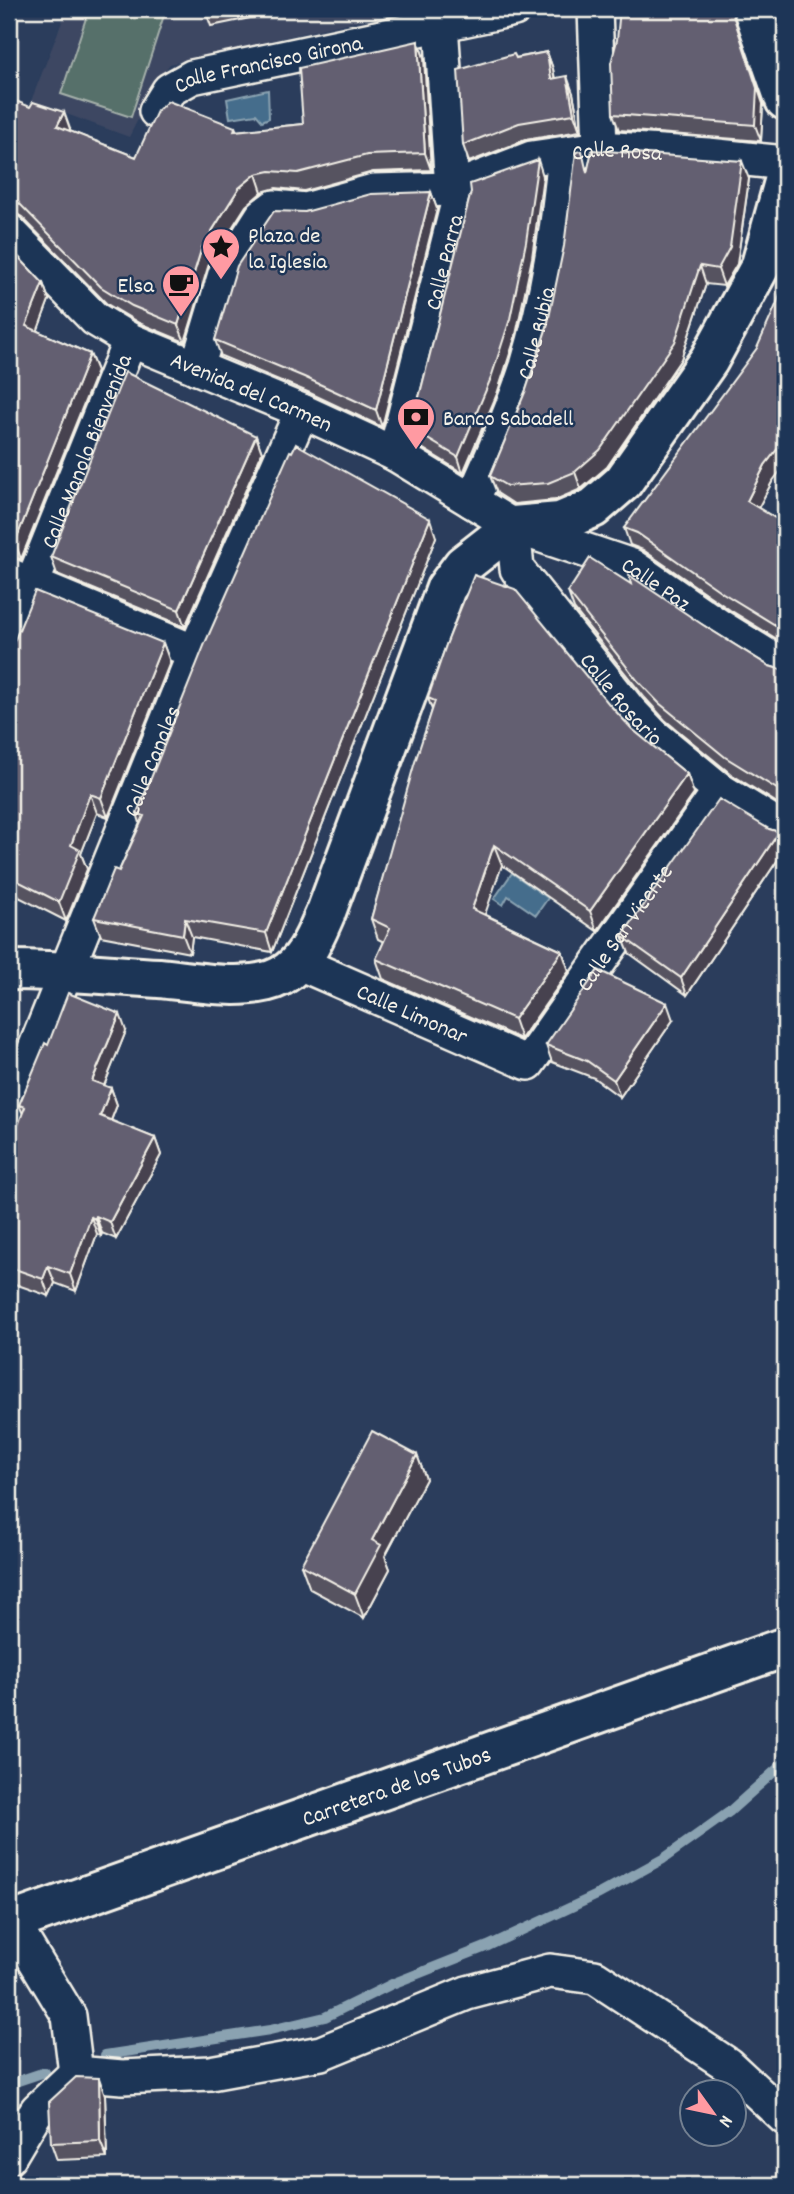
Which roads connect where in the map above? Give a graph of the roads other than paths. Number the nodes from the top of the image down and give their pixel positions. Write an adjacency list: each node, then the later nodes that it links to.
1 (514, 9): 4 (street, Calle Francisco Girona)
2 (595, 9): 7 (street)
3 (753, 9): 5 (main road)
4 (441, 24): 6 (street, Calle Francisco Girona); 11 (street, Calle Parra)
5 (785, 100)
6 (156, 111)
7 (600, 148): 8 (street, Calle Rosa); 9 (street, Calle Rosa)
8 (565, 154): 11 (street, Calle Rosa); 17 (street, Calle Rubia)
9 (785, 163)
10 (785, 178): 18 (main road)
11 (452, 189): 14 (street, Calle Rosa); 16 (street, Calle Parra)
12 (9, 231): 13 (street, Avenida del Carmen)
13 (130, 340): 14 (street, Avenida del Carmen); 19 (street, Calle Manolo Bienvenida)
14 (197, 368): 15 (street, Avenida del Carmen)
15 (302, 411): 16 (street, Avenida del Carmen); 21 (street, Calle Canales)
16 (396, 454): 17 (street, Avenida del Carmen)
17 (472, 501): 18 (street, Avenida del Carmen)
18 (513, 526): 22 (street, Calle Paz); 23 (street, Calle Rosario); 25 (main road)
19 (20, 580): 20 (street, Calle Manolo Bienvenida); 21 (street)
20 (9, 641)
21 (195, 652): 27 (street, Calle Canales)
22 (785, 667)
23 (720, 790): 24 (street, Calle Rosario); 28 (street, Calle San Vicente)
24 (785, 830)
25 (299, 963): 27 (main road); 28 (street, Calle Limonar)
26 (9, 970): 27 (main road)
27 (65, 972): 29 (street, Calle Canales)
28 (528, 1063)
29 (9, 1113)
30 (785, 1647): 31 (main road, Carretera de los Tubos)
31 (11, 1922): 32 (street)
32 (76, 2073): 33 (street); 34 (street)
33 (785, 2118)
34 (9, 2157)

